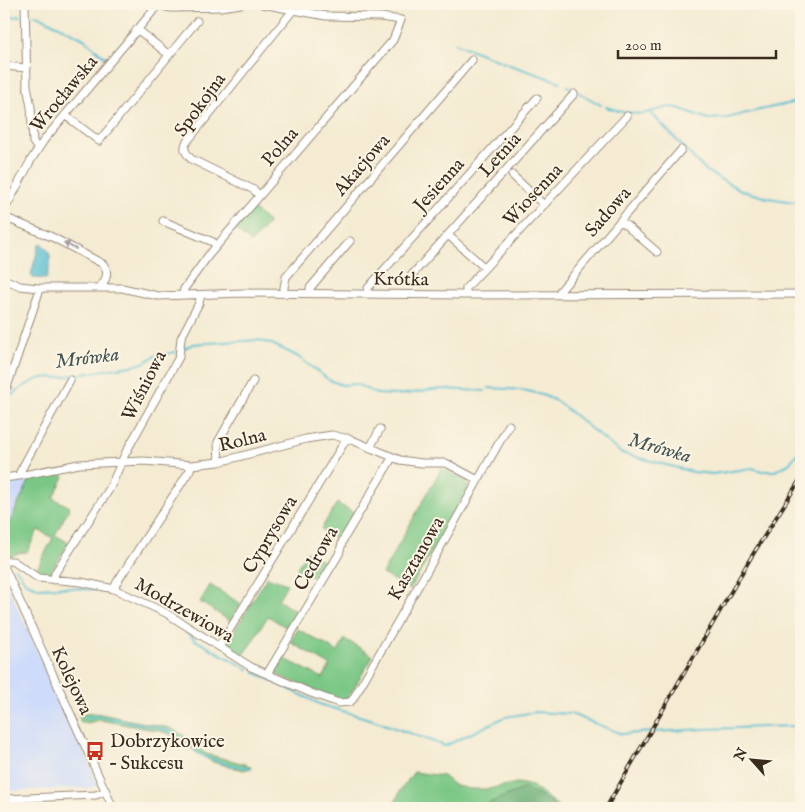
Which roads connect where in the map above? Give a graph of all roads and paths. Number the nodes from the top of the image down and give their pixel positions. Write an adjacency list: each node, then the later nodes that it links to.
1 (25, 4): 11 (street)
2 (161, 4): 3 (street); 7 (street, Wrocławska)
3 (241, 4)
4 (262, 4): 5 (street)
5 (294, 9): 19 (street, Spokojna); 19 (street, Polna)
6 (197, 21): 8 (street)
7 (138, 29): 8 (street); 14 (street, Wrocławska)
8 (169, 55): 14 (street)
9 (472, 60): 36 (street, Akacjowa)
10 (4, 66): 11 (street)
11 (27, 68): 16 (street)
12 (574, 94): 25 (street, Letnia)
13 (537, 98): 38 (street, Jesienna)
14 (65, 115): 16 (street, Wrocławska)
15 (627, 116): 20 (street, Wiosenna)
16 (38, 149): 21 (street, Wrocławska)
17 (681, 150): 24 (street, Sadowa)
18 (512, 175): 20 (street)
19 (259, 194): 27 (street, Polna)
20 (544, 205): 29 (street, Wiosenna)
21 (4, 211)
22 (4, 217): 31 (street, one-way to 22)
23 (163, 221): 27 (street)
24 (620, 221): 28 (street); 43 (street, Sadowa)
25 (448, 235): 29 (street); 30 (street, Letnia)
26 (350, 241): 37 (street)
27 (216, 246): 40 (street, Polna)
28 (657, 252)
29 (485, 268): 42 (street, Wiosenna)
30 (411, 276)
31 (106, 278): 34 (street); 35 (street)
32 (4, 279): 33 (street, Krótka)
33 (40, 288): 34 (street, Krótka); 46 (street)
34 (98, 288): 35 (street, Krótka)
35 (111, 288): 40 (street, Krótka)
36 (284, 293): 37 (street, Krótka); 41 (street, Krótka)
37 (310, 293): 38 (street, Krótka)
38 (367, 294): 42 (street, Krótka)
39 (801, 294): 43 (street, Krótka)
40 (183, 295): 41 (street, Krótka)
41 (201, 295): 52 (street, Wiśniowa)
42 (466, 295): 43 (street, Krótka)
43 (560, 295)
44 (70, 380): 55 (street)
45 (253, 381): 53 (street)
46 (7, 387)
47 (508, 425): 57 (street, Kasztanowa)
48 (380, 429): 50 (street)
49 (347, 438): 50 (street, Rolna); 53 (street, Rolna); 62 (street, Cyprysowa)
50 (370, 448): 51 (street, Rolna)
51 (392, 458): 57 (street, Rolna); 63 (street, Cedrowa)
52 (122, 462): 54 (street, Rolna); 55 (street, Rolna); 60 (street, Wiśniowa)
53 (219, 462): 54 (street, Rolna)
54 (191, 465): 61 (street)
55 (19, 476): 56 (street, Rolna)
56 (4, 478)
57 (478, 480): 64 (street, Kasztanowa)
58 (4, 561): 60 (street, Modrzewiowa)
59 (4, 566): 65 (street, Kolejowa)
60 (54, 580): 61 (street, Modrzewiowa)
61 (114, 589): 62 (street, Modrzewiowa)
62 (219, 647): 63 (street, Modrzewiowa)
63 (267, 674): 64 (street, Modrzewiowa)
64 (346, 703)
65 (106, 791): 66 (street); 67 (street, Kolejowa)
66 (4, 799)
67 (114, 808)

